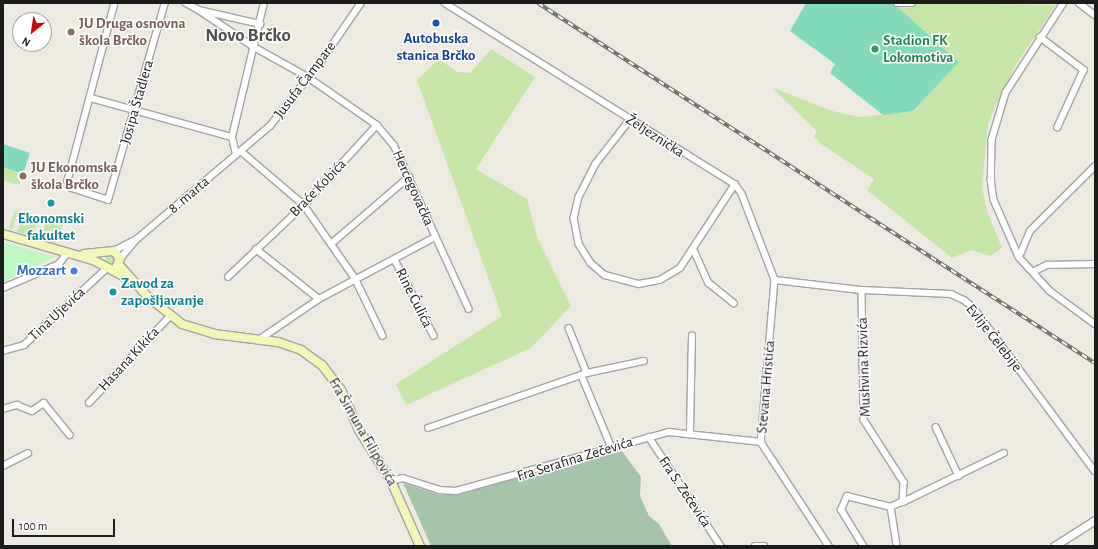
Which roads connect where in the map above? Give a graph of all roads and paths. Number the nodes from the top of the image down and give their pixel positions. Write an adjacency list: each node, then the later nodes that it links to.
1 (115, 3): 17 (street)
2 (165, 3): 18 (street, Josipa Štadlera)
3 (186, 3): 11 (street)
4 (264, 3): 13 (street)
5 (361, 3): 16 (street, Jusufa Čampare)
6 (445, 3): 19 (street, Željeznička)
7 (897, 3): 8 (street)
8 (912, 3)
9 (1064, 3): 14 (street)
10 (1079, 3): 12 (street)
11 (199, 10): 13 (street); 15 (street, Hercegovačka)
12 (1095, 15)
13 (260, 24): 15 (street)
14 (1040, 37): 21 (street); 39 (street)
15 (254, 48): 16 (street, Hercegovačka); 22 (street)
16 (308, 77): 20 (street, Hercegovačka); 23 (street, Jusufa Čampare)
17 (91, 98): 18 (street); 18 (street, Josipa Štadlera)
18 (135, 110): 22 (street)
19 (631, 120): 27 (street, Željeznička); 35 (street)
20 (377, 125): 26 (street, Hercegovačka); 28 (street, Braće Kobića)
21 (1058, 127)
22 (232, 137): 24 (street)
23 (241, 150): 24 (street, 8. marta); 28 (street)
24 (236, 155): 31 (street, 8. marta)
25 (1095, 166): 39 (street)
26 (409, 177): 30 (street, Hercegovačka); 32 (street)
27 (735, 184): 35 (street); 48 (street)
28 (304, 205): 32 (street); 34 (street, Braće Kobića)
29 (3, 234): 33 (main road)
30 (435, 238): 40 (street); 53 (street, Hercegovačka)
31 (137, 239): 36 (street); 41 (street)
32 (331, 244): 46 (street)
33 (58, 249): 38 (main road); 49 (street)
34 (256, 249): 45 (street, Braće Kobića); 51 (street)
35 (694, 250): 52 (street)
36 (114, 251): 37 (main road); 41 (main road)
37 (105, 252): 38 (main road); 43 (main road)
38 (75, 254): 43 (main road)
39 (1019, 256): 44 (street)
40 (395, 260): 46 (street); 58 (street, Rine Čulića)
41 (120, 262): 43 (main road); 47 (main road)
42 (1095, 264): 44 (street)
43 (106, 268): 47 (main road); 61 (street, Tina Ujevića)
44 (1033, 272): 55 (street)
45 (228, 277)
46 (355, 278): 51 (street); 57 (street)
47 (130, 280): 54 (main road, Fra Šimuna Filipovića)
48 (775, 280): 50 (street, Evlije Čelebije); 71 (street, Stevana Hristića)
49 (3, 288)
50 (862, 290): 76 (street, Evlije Čelebije); 79 (street, Mushvina Rizvića)
51 (319, 298): 60 (street)
52 (734, 303)
53 (470, 308)
54 (170, 316): 60 (main road, Fra Šimuna Filipovića); 64 (street, Hasana Kikića)
55 (1094, 322)
56 (569, 328): 63 (street)
57 (382, 336)
58 (434, 336)
59 (692, 336): 68 (street)
60 (260, 339): 78 (main road, Fra Šimuna Filipovića)
61 (3, 351)
62 (644, 361): 63 (street)
63 (585, 374): 67 (street); 72 (street)
64 (89, 403)
65 (3, 409): 69 (street)
66 (936, 427): 77 (street)
67 (428, 428)
68 (690, 431): 70 (street, Fra Serafina Zečevića); 71 (street, Fra Serafina Zečevića)
69 (70, 434)
70 (649, 437): 72 (street, Fra Serafina Zečevića); 83 (street, Fra S. Zečevića)
71 (761, 442): 86 (street, Stevana Hristića)
72 (612, 448): 78 (street, Fra Serafina Zečevića)
73 (28, 453): 75 (street)
74 (1004, 453): 77 (street)
75 (3, 466)
76 (1095, 471)
77 (959, 476): 79 (street)
78 (391, 481): 82 (main road, Fra Šimuna Filipovića)
79 (903, 502): 80 (street)
80 (891, 507): 87 (street); 88 (street)
81 (1095, 520): 89 (street)
82 (420, 546)
83 (721, 546)
84 (755, 546): 85 (street)
85 (764, 546)
86 (830, 546)
87 (863, 546)
88 (897, 546)
89 (1054, 546)

